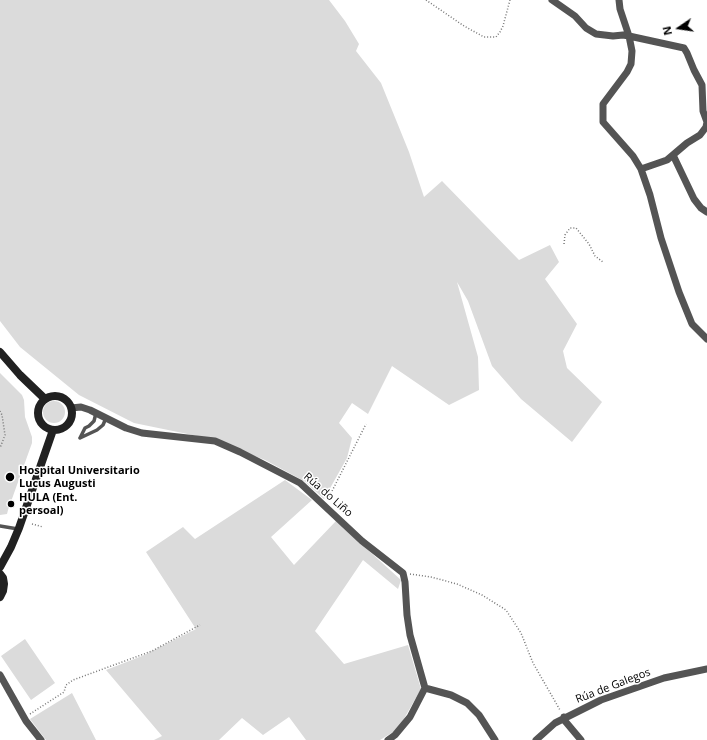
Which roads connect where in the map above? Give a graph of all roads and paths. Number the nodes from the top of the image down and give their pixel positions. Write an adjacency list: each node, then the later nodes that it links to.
1 (426, 0): 2 (path)
2 (510, 0)
3 (552, 0): 5 (street)
4 (619, 0): 5 (street)
5 (629, 36): 6 (street); 7 (street)
6 (673, 155): 7 (street); 8 (street)
7 (641, 169): 11 (street)
8 (707, 212)
9 (564, 244): 10 (path)
10 (603, 262)
11 (707, 339)
12 (0, 352): 13 (street)
13 (45, 399): 14 (street); 19 (street)
14 (71, 408): 16 (street, Rúa do Liño); 19 (street)
15 (0, 411): 20 (path)
16 (96, 412): 17 (street, Rúa do Liño); 17 (lane)
17 (106, 418): 21 (street, Rúa do Liño)
18 (366, 424): 21 (path)
19 (53, 430): 25 (street)
20 (0, 448)
21 (323, 504): 27 (street, Rúa do Liño)
22 (32, 524): 24 (path)
23 (0, 526): 25 (lane)
24 (43, 527)
25 (18, 529): 26 (street)
26 (0, 567)
27 (403, 573): 33 (street); 34 (path)
28 (0, 574): 29 (street)
29 (0, 597)
30 (200, 625): 35 (path)
31 (707, 670): 34 (street, Rúa de Galegos)
32 (0, 675): 35 (street)
33 (425, 688): 37 (street); 38 (street)
34 (564, 717): 39 (street, Rúa de Galegos); 40 (street)
35 (25, 718): 36 (street)
36 (40, 740)
37 (388, 740)
38 (495, 740)
39 (536, 740)
40 (581, 740)

